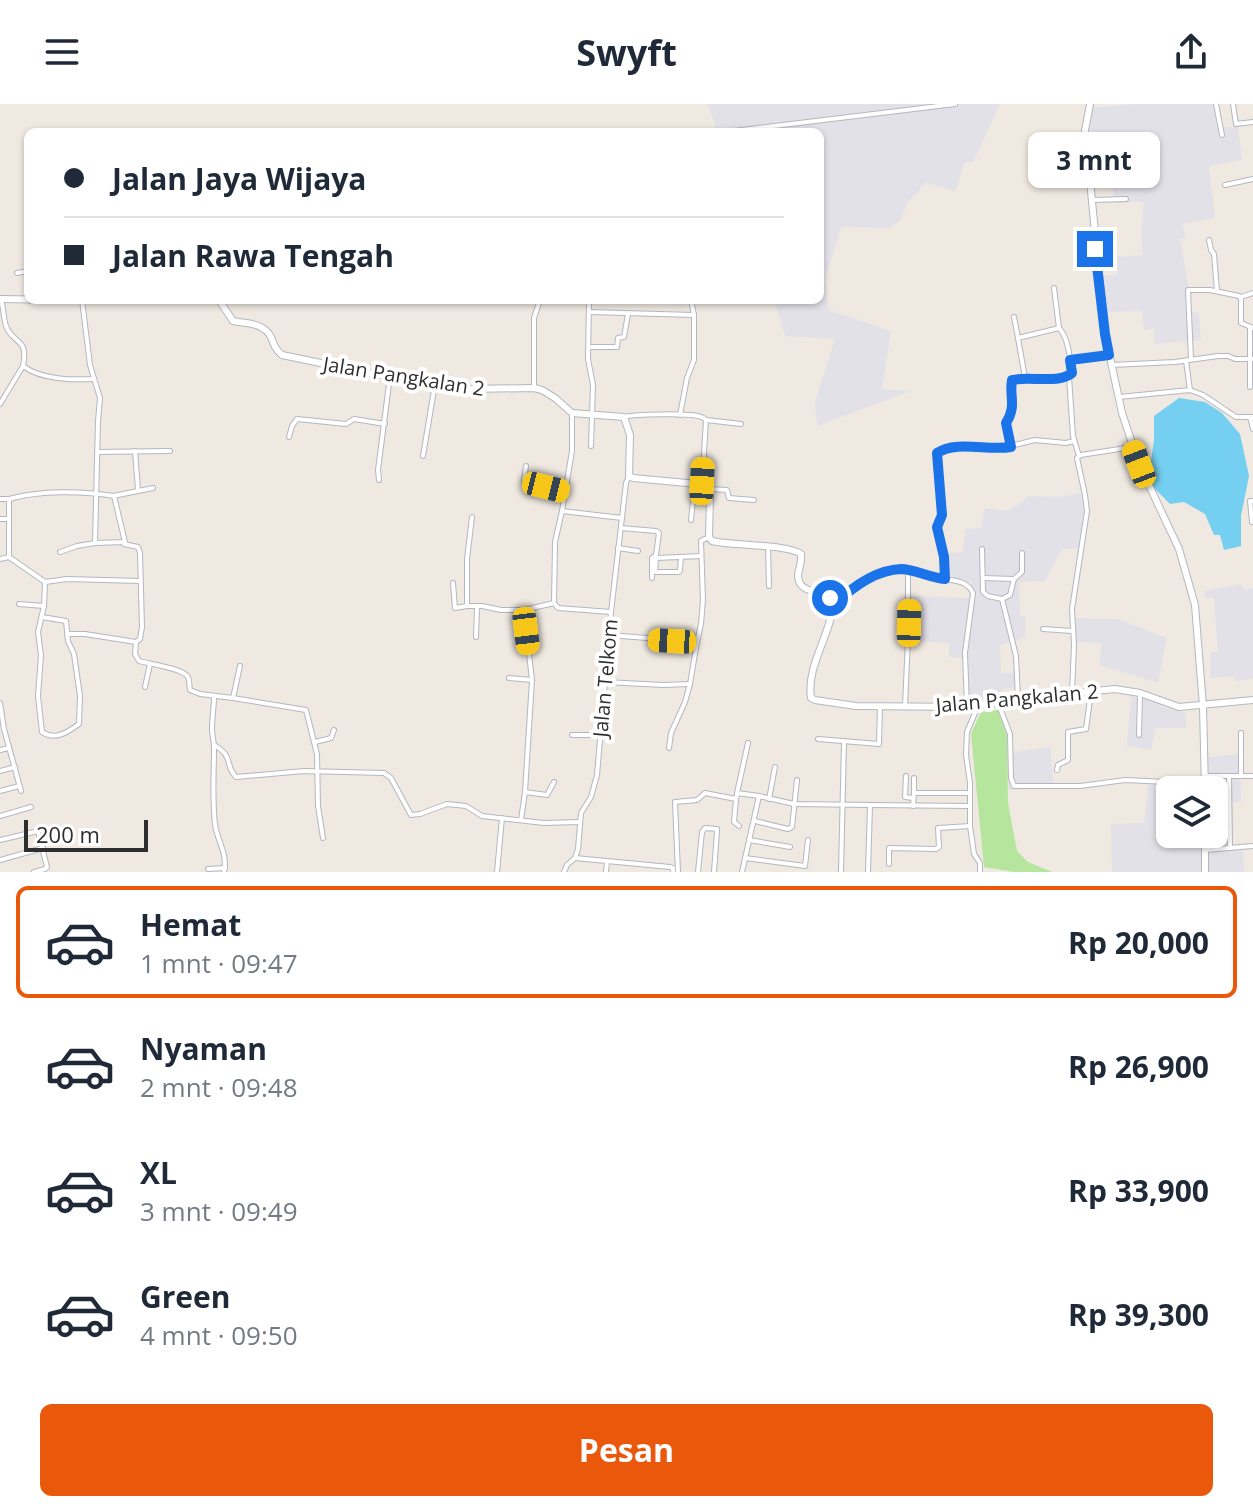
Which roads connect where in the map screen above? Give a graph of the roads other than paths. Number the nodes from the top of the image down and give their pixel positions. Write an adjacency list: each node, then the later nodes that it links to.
1 (894, 104): 7 (street)
2 (955, 104): 7 (street)
3 (1090, 104): 4 (street); 12 (street)
4 (1097, 104)
5 (1216, 104): 10 (street)
6 (1233, 104): 8 (street)
7 (894, 112): 9 (street)
8 (1253, 122)
9 (763, 128)
10 (1222, 135)
11 (1125, 159): 12 (street)
12 (1090, 162): 16 (street)
13 (1253, 179): 14 (street)
14 (1225, 185)
15 (1126, 199): 16 (street)
16 (1092, 200): 39 (street)
17 (1209, 240): 21 (street)
18 (24, 272): 19 (street)
19 (17, 273)
20 (1054, 288): 35 (street)
21 (1217, 291): 23 (street); 40 (street)
22 (1253, 293): 23 (street)
23 (1241, 297): 36 (street)
24 (0, 300): 25 (street); 44 (street)
25 (24, 300)
26 (82, 304): 48 (street)
27 (221, 304): 45 (street, Jalan Pangkalan 2)
28 (539, 304): 51 (street)
29 (589, 304): 31 (street)
30 (692, 304): 33 (street)
31 (589, 312): 32 (street); 38 (street)
32 (628, 314): 33 (street); 38 (street)
33 (694, 315): 57 (street)
34 (1014, 317): 37 (street)
35 (1059, 328): 37 (street); 42 (street)
36 (1252, 328): 41 (street)
37 (1018, 338): 47 (street)
38 (589, 347): 56 (street)
39 (1109, 355): 42 (street); 43 (street)
40 (1188, 359): 41 (street); 43 (street); 52 (street)
41 (1252, 359): 50 (street)
42 (1070, 360): 46 (street)
43 (1111, 365): 53 (street)
44 (23, 366): 48 (street); 54 (street)
45 (390, 376): 49 (street, Jalan Pangkalan 2); 61 (street)
46 (1069, 377): 47 (street); 65 (street)
47 (1025, 378): 67 (street)
48 (95, 379): 71 (street)
49 (435, 384): 51 (street, Jalan Pangkalan 2); 72 (street)
50 (1250, 387)
51 (534, 388): 55 (street)
52 (1190, 390): 53 (street); 59 (street)
53 (1119, 397): 68 (street)
54 (0, 404)
55 (572, 413): 56 (street); 80 (street)
56 (593, 414): 58 (street); 66 (street)
57 (680, 415): 58 (street); 60 (street)
58 (624, 417): 75 (street)
59 (1252, 417): 63 (street)
60 (706, 420): 62 (street); 77 (street)
61 (385, 424): 64 (street); 76 (street)
62 (741, 424)
63 (1253, 429)
64 (289, 437)
65 (1074, 441): 67 (street); 73 (street)
66 (591, 446)
67 (1011, 447): 111 (street)
68 (1132, 447): 73 (street); 153 (street)
69 (135, 451): 70 (street); 71 (street); 79 (street)
70 (170, 451)
71 (97, 452): 81 (street)
72 (423, 456)
73 (1079, 456): 128 (street)
74 (526, 466): 80 (street)
75 (629, 476): 77 (street); 89 (street, Jalan Telkom)
76 (379, 480)
77 (702, 487): 85 (street); 92 (street); 95 (street)
78 (153, 488): 79 (street)
79 (138, 490): 82 (street)
80 (565, 492): 87 (street)
81 (96, 493): 82 (street); 84 (street); 96 (street)
82 (113, 496): 97 (street)
83 (0, 499): 84 (street)
84 (9, 499): 91 (street)
85 (754, 500)
86 (1253, 501): 93 (street)
87 (562, 511): 89 (street); 118 (street)
88 (472, 517): 121 (street)
89 (622, 518): 94 (street, Jalan Telkom)
90 (0, 519): 91 (street)
91 (8, 519): 105 (street)
92 (691, 520)
93 (1252, 522)
94 (621, 528): 99 (street, Jalan Telkom); 109 (street)
95 (709, 537): 98 (street); 104 (street)
96 (95, 543): 97 (street); 102 (street)
97 (124, 544): 113 (street)
98 (768, 547): 116 (street); 123 (street)
99 (618, 548): 101 (street); 125 (street, Jalan Telkom)
100 (982, 549): 110 (street)
101 (638, 551)
102 (60, 552)
103 (1022, 553): 112 (street)
104 (701, 556): 106 (street); 133 (street)
105 (9, 557): 107 (street); 114 (street)
106 (681, 557): 106 (street)
107 (0, 559)
108 (908, 571): 111 (street); 123 (street); 152 (street)
109 (652, 578)
110 (983, 578): 112 (street); 117 (street)
111 (945, 579): 154 (street)
112 (1014, 579): 117 (street)
113 (140, 581): 114 (street); 132 (street)
114 (45, 582): 120 (street)
115 (453, 583): 121 (street)
116 (769, 586)
117 (1002, 599): 146 (street)
118 (554, 603): 124 (street); 125 (street)
119 (19, 604): 120 (street)
120 (44, 606): 126 (street)
121 (467, 606): 122 (street)
122 (477, 606): 124 (street); 131 (street)
123 (833, 606): 151 (street, Jalan Pangkalan 2)
124 (524, 610): 137 (street)
125 (611, 612): 130 (street, Jalan Telkom)
126 (42, 617): 129 (street); 129 (street)
127 (1043, 629): 128 (street)
128 (1073, 631): 143 (street)
129 (67, 634): 132 (street)
130 (609, 635): 133 (street); 138 (street, Jalan Telkom)
131 (476, 637)
132 (136, 642): 134 (street)
133 (697, 642): 139 (street)
134 (150, 664): 140 (street); 144 (street)
135 (240, 666): 145 (street)
136 (509, 678): 137 (street)
137 (532, 680): 185 (street)
138 (605, 682): 139 (street); 160 (street, Jalan Telkom)
139 (690, 684): 168 (street)
140 (145, 687)
141 (1091, 692): 142 (street, Jalan Pangkalan 2); 143 (street, Jalan Pangkalan 2); 172 (street)
142 (1140, 693): 153 (street, Jalan Pangkalan 2); 161 (street)
143 (1072, 694): 146 (street, Jalan Pangkalan 2)
144 (214, 697): 145 (street); 166 (street)
145 (233, 698): 163 (street)
146 (1018, 699): 149 (street, Jalan Pangkalan 2)
147 (1253, 700): 153 (street, Jalan Pangkalan 2)
148 (0, 703): 155 (street)
149 (998, 703): 150 (street, Jalan Pangkalan 2); 182 (street)
150 (978, 705): 154 (street, Jalan Pangkalan 2); 186 (street)
151 (880, 706): 152 (street, Jalan Pangkalan 2); 164 (street)
152 (905, 706): 154 (street, Jalan Pangkalan 2)
153 (1203, 706): 177 (street)
154 (967, 707)
155 (1, 710): 156 (street)
156 (2, 730): 167 (street)
157 (334, 730): 163 (street)
158 (1241, 733): 175 (street)
159 (572, 735): 160 (street)
160 (600, 735): 201 (street, Jalan Telkom)
161 (1139, 735)
162 (818, 739): 164 (street)
163 (314, 742): 174 (street)
164 (844, 742): 192 (street)
165 (748, 743): 188 (street)
166 (214, 745): 174 (street); 223 (street)
167 (9, 748): 169 (street); 170 (street)
168 (669, 748)
169 (0, 750)
170 (15, 767): 173 (street); 184 (street)
171 (775, 767): 190 (street)
172 (1057, 770)
173 (0, 771)
174 (318, 771): 198 (street); 204 (street)
175 (1241, 775): 178 (street); 179 (street)
176 (906, 776): 187 (street)
177 (1205, 776)
178 (1229, 776): 211 (street)
179 (1253, 776)
180 (914, 778): 187 (street)
181 (797, 780): 191 (street)
182 (1156, 781)
183 (554, 782): 185 (street)
184 (0, 791)
185 (525, 792): 199 (street)
186 (970, 793): 187 (street); 195 (street)
187 (913, 795): 194 (street)
188 (737, 796): 189 (street); 202 (street); 231 (street)
189 (759, 796): 190 (street); 200 (street)
190 (769, 799): 191 (street)
191 (794, 804): 192 (street); 200 (street)
192 (842, 805): 193 (street); 235 (street)
193 (870, 805): 194 (street); 236 (street)
194 (913, 806): 195 (street)
195 (970, 806): 203 (street)
196 (31, 807): 197 (street)
197 (0, 816)
198 (502, 818): 199 (street); 226 (street)
199 (521, 821): 201 (street)
200 (755, 821): 206 (street)
201 (580, 822): 213 (street, Jalan Telkom)
202 (739, 826)
203 (970, 826): 219 (street); 237 (street)
204 (323, 838)
205 (0, 840): 210 (street)
206 (749, 840): 209 (street); 214 (street)
207 (808, 840): 220 (street)
208 (1253, 846): 211 (street)
209 (790, 847)
210 (43, 848): 215 (street); 225 (street)
211 (1230, 848): 212 (street)
212 (1205, 850): 238 (street)
213 (575, 858): 216 (street); 227 (street)
214 (745, 858): 220 (street); 234 (street)
215 (0, 860)
216 (607, 862): 217 (street); 228 (street)
217 (626, 863): 218 (street); 229 (street)
218 (641, 864): 222 (street); 230 (street)
219 (889, 864)
220 (805, 866): 224 (street)
221 (208, 869): 223 (street)
222 (656, 869): 231 (street)
223 (225, 870)
224 (811, 870)
225 (34, 872)
226 (497, 872)
227 (564, 872)
228 (606, 872)
229 (626, 872)
230 (640, 872)
231 (676, 872)
232 (698, 872): 233 (street)
233 (714, 872)
234 (742, 872)
235 (841, 872)
236 (868, 872)
237 (980, 872)
238 (1205, 872)

